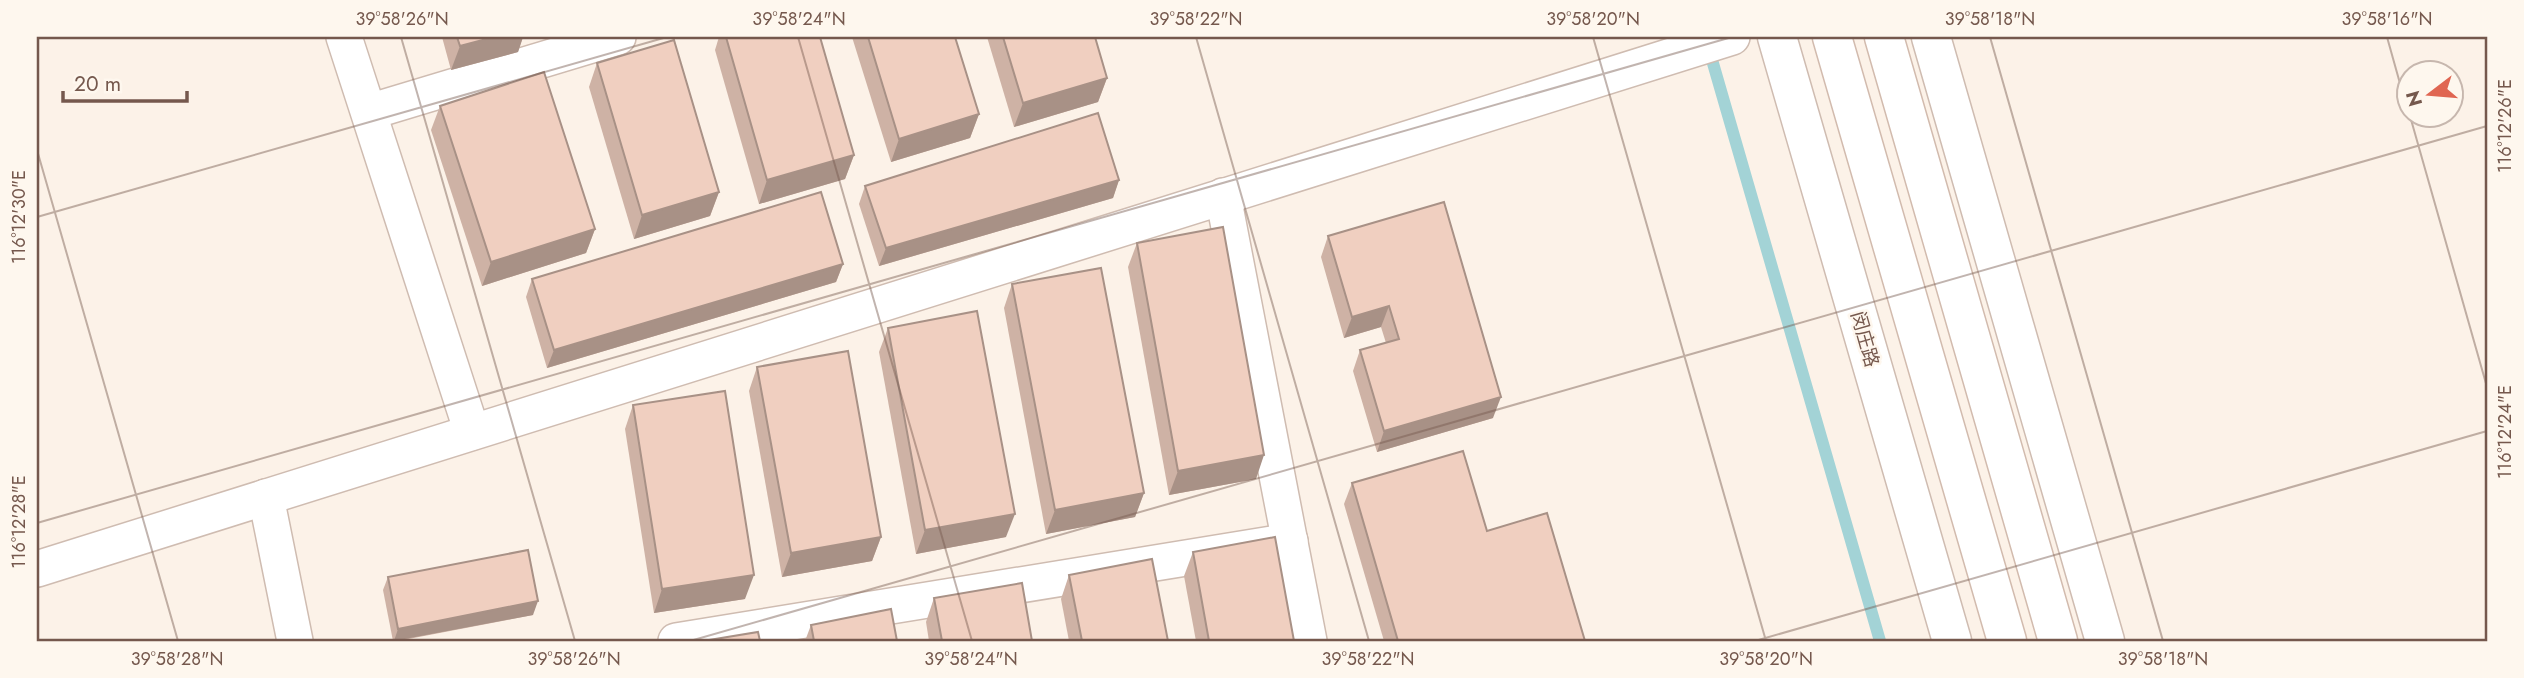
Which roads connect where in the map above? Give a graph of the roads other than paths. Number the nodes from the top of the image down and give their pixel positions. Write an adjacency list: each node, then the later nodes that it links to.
1 (344, 37): 8 (street)
2 (618, 37): 8 (street)
3 (1732, 37): 9 (street)
4 (1777, 37): 17 (street, 闵庄路)
5 (1832, 37): 18 (street)
6 (1884, 37): 19 (street)
7 (1931, 37): 20 (street)
8 (369, 112): 10 (street)
9 (1223, 196): 10 (street); 12 (street)
10 (472, 432): 11 (street)
11 (266, 497): 13 (street); 14 (street)
12 (1290, 541): 15 (street); 16 (street)
13 (37, 569)
14 (295, 641)
15 (676, 641)
16 (1310, 641)
17 (1952, 641)
18 (2007, 641)
19 (2058, 641)
20 (2105, 641)

